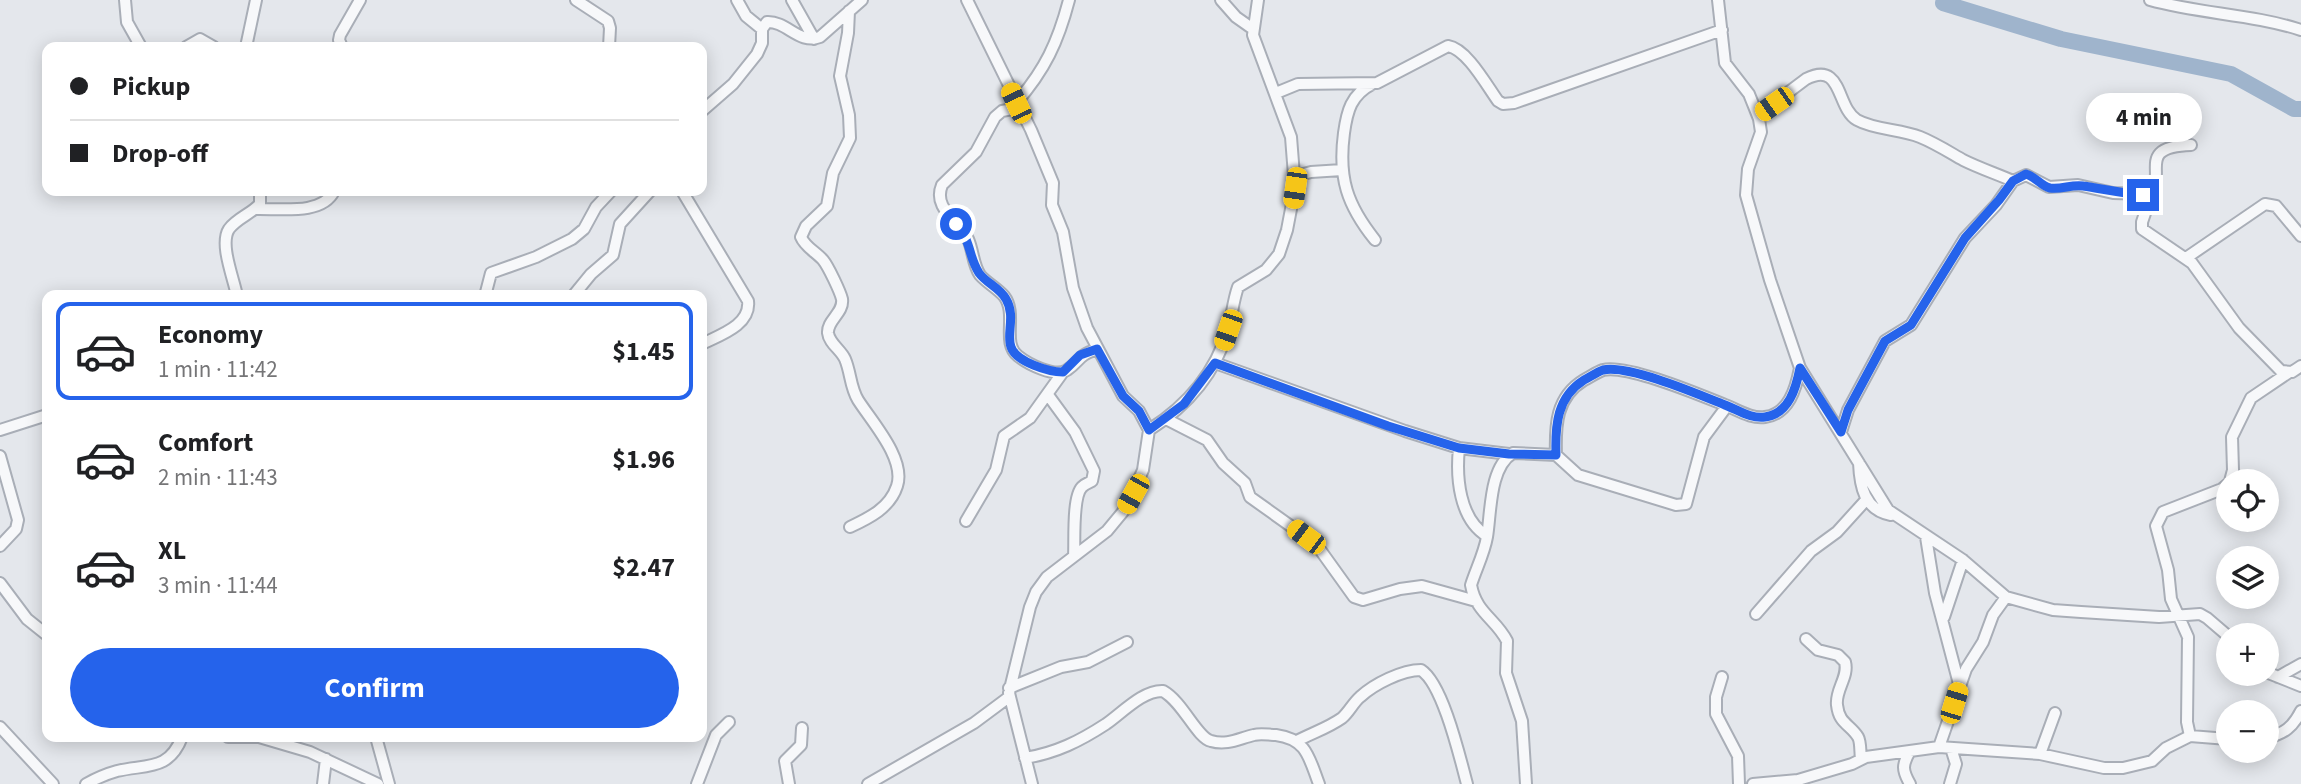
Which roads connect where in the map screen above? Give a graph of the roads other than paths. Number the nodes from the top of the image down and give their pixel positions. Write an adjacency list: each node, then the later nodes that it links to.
1 (125, 0): 20 (street)
2 (256, 0): 21 (street)
3 (360, 0): 22 (street)
4 (576, 0): 23 (street)
5 (737, 0): 15 (street)
6 (792, 0): 19 (street)
7 (862, 0): 14 (street)
8 (967, 0): 26 (street)
9 (1069, 0): 26 (street)
10 (1222, 0): 16 (street)
11 (1258, 0): 16 (street)
12 (1718, 0): 17 (street)
13 (2150, 0): 18 (street)
14 (849, 11): 19 (street); 70 (street)
15 (762, 29): 19 (street); 27 (street)
16 (1253, 29): 25 (street)
17 (1723, 30): 24 (street); 28 (street)
18 (2301, 30)
19 (814, 39)
20 (138, 42)
21 (247, 42)
22 (340, 42)
23 (609, 42)
24 (1372, 84): 25 (street); 30 (street)
25 (1276, 93): 31 (street)
26 (1017, 106): 47 (street); 51 (street)
27 (707, 107)
28 (1758, 115): 32 (street); 50 (street)
29 (2191, 145): 33 (street)
30 (1342, 170): 31 (street); 41 (street)
31 (1296, 176): 48 (street)
32 (2013, 181): 33 (street); 59 (street)
33 (2153, 190): 42 (street)
34 (260, 196): 39 (street)
35 (331, 196): 39 (street)
36 (606, 196): 44 (street)
37 (645, 196): 45 (street)
38 (685, 196): 46 (street)
39 (255, 209): 43 (street)
40 (2301, 236): 42 (street)
41 (1375, 240)
42 (2186, 258): 52 (street)
43 (236, 290)
44 (487, 290)
45 (578, 290)
46 (707, 341)
47 (1097, 349): 51 (street); 58 (street)
48 (1215, 363): 56 (street); 60 (street)
49 (2301, 366): 52 (street)
50 (1800, 368): 54 (street); 59 (street)
51 (1063, 372): 53 (street)
52 (2288, 373): 65 (street)
53 (1048, 395): 69 (street); 74 (street)
54 (1727, 406): 62 (street); 62 (street)
55 (42, 417): 57 (street)
56 (1166, 419): 58 (street); 78 (street)
57 (0, 430)
58 (1149, 430): 74 (street)
59 (1841, 432): 64 (street)
60 (1459, 448): 61 (street); 71 (street)
61 (1509, 454): 62 (street); 71 (street)
62 (1556, 455)
63 (0, 456): 73 (street)
64 (1858, 461): 67 (street); 68 (street)
65 (2233, 469)
66 (2216, 491): 80 (street)
67 (1866, 500): 68 (street); 79 (street)
68 (1894, 515): 72 (street)
69 (965, 520)
70 (850, 527)
71 (1487, 536): 78 (street)
72 (1926, 537): 75 (street); 81 (street)
73 (0, 546)
74 (1074, 556): 92 (street)
75 (1963, 560): 77 (street); 81 (street)
76 (0, 583): 83 (street)
77 (2006, 597): 80 (street); 90 (street)
78 (1476, 601): 122 (street)
79 (1756, 614)
80 (2180, 615): 82 (street); 99 (street)
81 (1943, 618): 90 (street)
82 (2216, 626)
83 (42, 631)
84 (1806, 639): 110 (street)
85 (1128, 642): 92 (street)
86 (2301, 664): 87 (street)
87 (2279, 676)
88 (1722, 677): 123 (street)
89 (2279, 677): 91 (street)
90 (1960, 685): 105 (street)
91 (2301, 685)
92 (1009, 693): 108 (street); 119 (street)
93 (2301, 711): 98 (street)
94 (2055, 713): 107 (street)
95 (729, 722): 117 (street)
96 (802, 728): 118 (street)
97 (2, 731): 112 (street)
98 (2279, 734)
99 (2190, 736): 100 (street); 107 (street)
100 (2216, 738)
101 (1297, 741): 108 (street); 120 (street); 121 (street)
102 (179, 742): 113 (street)
103 (274, 742): 109 (street)
104 (377, 742): 116 (street)
105 (1945, 747): 106 (street); 107 (street); 126 (street)
106 (1910, 751): 110 (street); 125 (street)
107 (2040, 754)
108 (1025, 758): 111 (street)
109 (326, 759): 114 (street); 115 (street)
110 (1861, 759): 124 (street)
111 (1030, 783)
112 (53, 784)
113 (86, 784)
114 (323, 784)
115 (378, 784)
116 (389, 784)
117 (696, 784)
118 (789, 784)
119 (868, 784)
120 (1319, 784)
121 (1467, 784)
122 (1525, 784)
123 (1739, 784)
124 (1753, 784)
125 (1910, 784)
126 (1950, 784)

